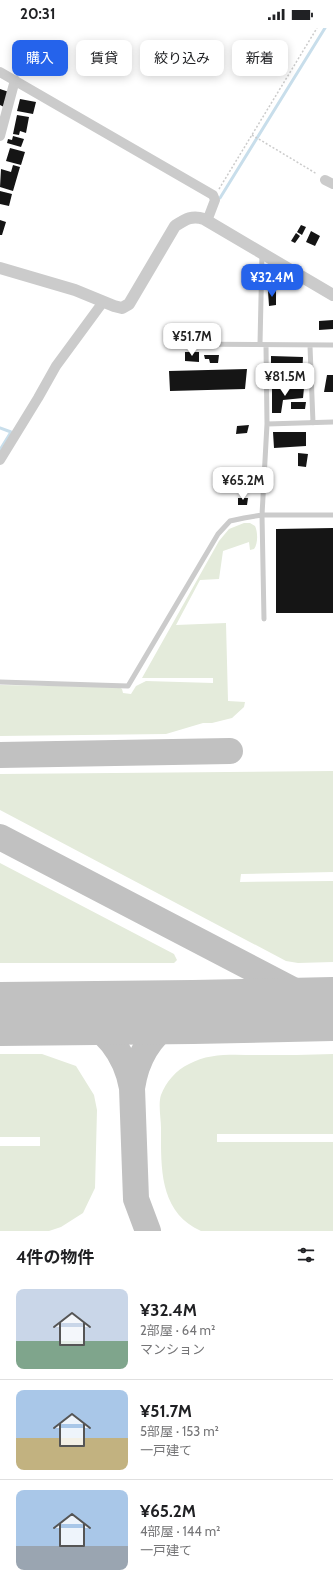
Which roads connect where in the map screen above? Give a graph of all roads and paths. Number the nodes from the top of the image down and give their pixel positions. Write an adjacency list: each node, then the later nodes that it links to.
1 (317, 28): 4 (path)
2 (0, 72): 3 (street)
3 (14, 80): 5 (street); 8 (street)
4 (252, 135): 6 (path); 7 (path)
5 (0, 136)
6 (329, 182)
7 (218, 190)
8 (207, 221): 9 (street); 12 (street)
9 (262, 253): 11 (street); 14 (lane)
10 (0, 268): 12 (street)
11 (333, 295)
12 (103, 302): 20 (street)
13 (169, 344): 14 (lane)
14 (263, 345): 16 (lane); 19 (lane)
15 (333, 345): 16 (lane)
16 (310, 346): 18 (lane)
17 (333, 422): 18 (lane)
18 (313, 423): 19 (lane)
19 (267, 424): 21 (lane)
20 (0, 460)
21 (262, 515): 22 (lane); 23 (lane); 24 (lane)
22 (333, 515)
23 (264, 619)
24 (0, 682)

